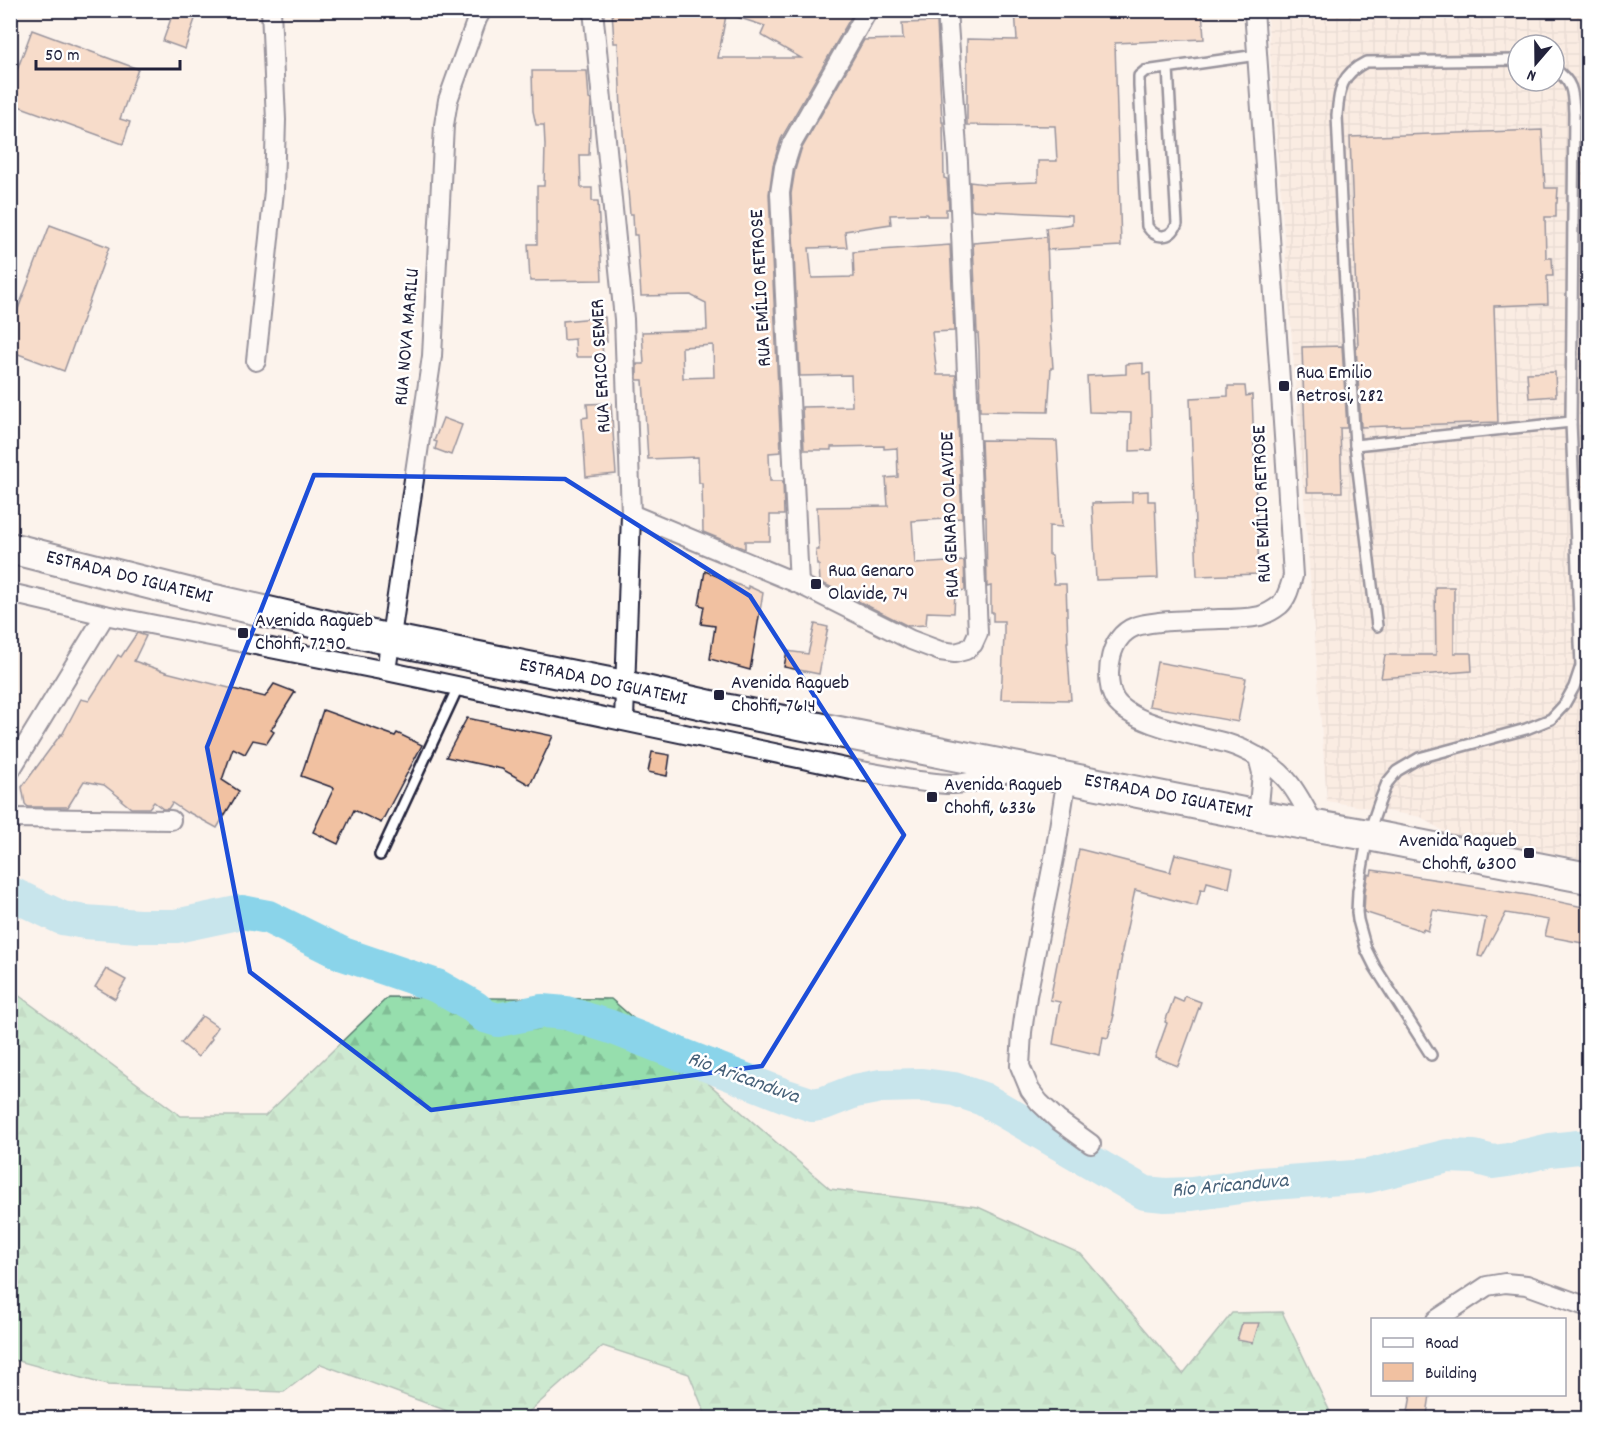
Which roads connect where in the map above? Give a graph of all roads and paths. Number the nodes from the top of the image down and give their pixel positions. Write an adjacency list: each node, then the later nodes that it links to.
1 (271, 10): 11 (street)
2 (482, 10): 20 (street, RUA NOVA MARILU)
3 (593, 10): 14 (street, RUA ERICO SEMER)
4 (868, 10): 16 (street, RUA EMÍLIO RETROSE)
5 (947, 10): 16 (street, RUA GENARO OLAVIDE)
6 (1254, 10): 7 (street, RUA EMÍLIO RETROSE)
7 (1257, 55): 9 (lane); 25 (street, RUA EMÍLIO RETROSE)
8 (1506, 60): 13 (lane)
9 (1168, 68): 9 (lane)
10 (1566, 79): 12 (lane)
11 (256, 361)
12 (1571, 422): 13 (lane); 33 (lane)
13 (1355, 445): 19 (lane)
14 (631, 514): 16 (street, RUA GENARO OLAVIDE); 22 (street, RUA ERICO SEMER)
15 (10, 548): 20 (main road, ESTRADA DO IGUATEMI)
16 (799, 585)
17 (10, 593): 18 (street)
18 (105, 615): 21 (street); 27 (street)
19 (1377, 626)
20 (391, 640): 21 (street, RUA NOVA MARILU); 22 (main road, ESTRADA DO IGUATEMI)
21 (386, 670): 23 (street)
22 (624, 686): 24 (street, RUA ERICO SEMER); 26 (main road, ESTRADA DO IGUATEMI)
23 (458, 687): 24 (street); 34 (lane)
24 (624, 720): 26 (street)
25 (1258, 757): 29 (street); 32 (street, RUA EMÍLIO RETROSE)
26 (1022, 768): 28 (main road, ESTRADA DO IGUATEMI)
27 (10, 771)
28 (1067, 777): 29 (main road, ESTRADA DO IGUATEMI); 37 (street)
29 (1258, 816): 32 (main road, ESTRADA DO IGUATEMI)
30 (10, 818): 31 (street)
31 (171, 820)
32 (1315, 826): 33 (main road, ESTRADA DO IGUATEMI)
33 (1368, 835): 35 (main road, ESTRADA DO IGUATEMI); 36 (lane)
34 (380, 855)
35 (1588, 878)
36 (1431, 1055)
37 (1091, 1144)
38 (1588, 1307): 39 (street)
39 (1439, 1318)

